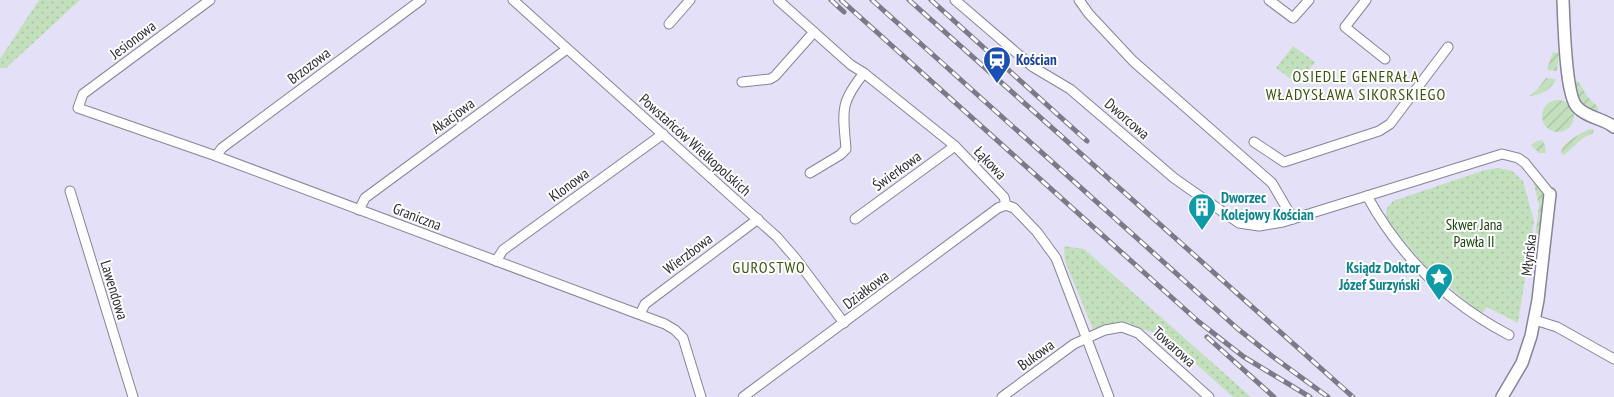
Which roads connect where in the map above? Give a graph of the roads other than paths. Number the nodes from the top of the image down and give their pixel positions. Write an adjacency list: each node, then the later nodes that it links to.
1 (210, 0): 19 (street, Jesionowa)
2 (422, 0): 24 (street, Brzozowa)
3 (513, 0): 15 (street, Powstańców Wielkopolskich)
4 (690, 0): 12 (street)
5 (778, 0): 13 (street, Łąkowa)
6 (955, 0): 33 (street, Dworcowa)
7 (1079, 0): 33 (street)
8 (1269, 0): 9 (street)
9 (1308, 0)
10 (1366, 0): 16 (street)
11 (1563, 0): 20 (street)
12 (669, 24)
13 (814, 32): 17 (street, Łąkowa); 18 (street)
14 (1448, 48): 22 (street)
15 (567, 49): 21 (street, Powstańców Wielkopolskich); 30 (street, Akacjowa)
16 (1385, 59)
17 (864, 73): 23 (street, Łąkowa); 25 (street)
18 (742, 82)
19 (78, 108): 24 (street, Graniczna)
20 (1614, 127)
21 (663, 134): 31 (street, Powstańców Wielkopolskich); 34 (street, Klonowa)
22 (1254, 142)
23 (955, 146): 29 (street, Łąkowa); 32 (street, Świerkowa)
24 (216, 156): 30 (street, Graniczna)
25 (810, 173)
26 (70, 191): 41 (street, Lawendowa)
27 (1550, 194): 28 (street, Dworcowa); 36 (street, Młyńska)
28 (1367, 196): 33 (street, Dworcowa); 38 (street)
29 (1006, 205): 37 (street, Działkowa); 39 (street, Łąkowa)
30 (359, 210): 34 (street, Graniczna)
31 (758, 219): 35 (street, Wierzbowa); 37 (street, Powstańców Wielkopolskich)
32 (855, 219)
33 (1293, 219)
34 (496, 261): 35 (street, Graniczna)
35 (640, 314): 42 (street, Graniczna)
36 (1535, 320): 40 (street); 47 (street, Młyńska)
37 (844, 323): 43 (street, Działkowa)
38 (1509, 334)
39 (1087, 338): 44 (street, Bukowa); 45 (street, Łąkowa); 46 (street, Towarowa)
40 (1614, 359)
41 (133, 397)
42 (701, 397)
43 (743, 397)
44 (1002, 397)
45 (1109, 397)
46 (1209, 397)
47 (1502, 397)

